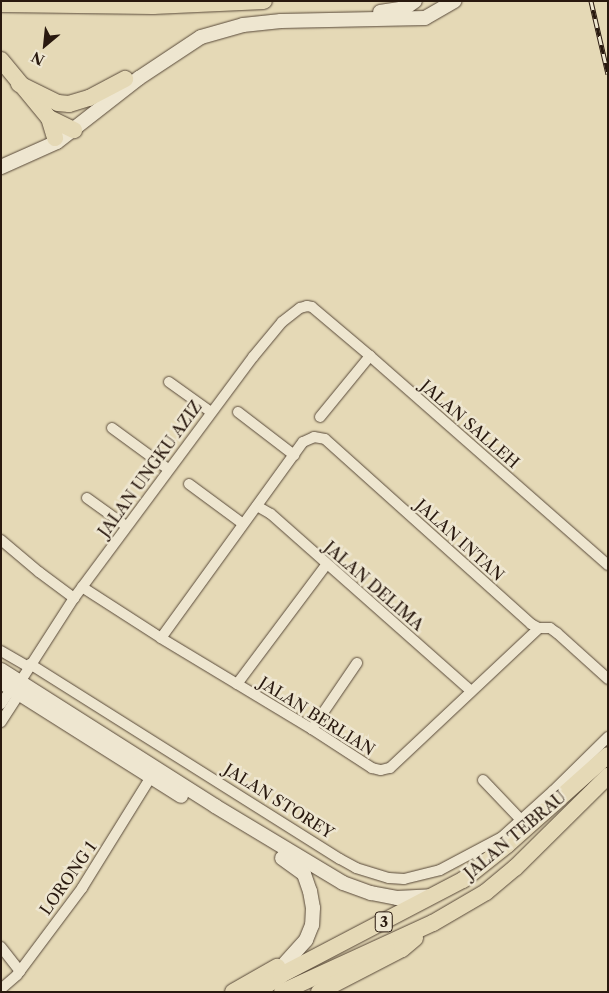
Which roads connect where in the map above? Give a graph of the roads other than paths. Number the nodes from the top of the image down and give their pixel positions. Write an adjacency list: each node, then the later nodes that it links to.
1 (264, 1): 5 (main road)
2 (415, 1): 8 (main road)
3 (427, 1): 6 (main road)
4 (455, 1): 6 (main road)
5 (1, 4)
6 (425, 18): 11 (main road)
7 (1, 60): 9 (main road)
8 (125, 79): 9 (main road); 11 (main road)
9 (19, 84): 10 (main road)
10 (49, 118): 11 (main road); 12 (main road)
11 (71, 128): 12 (main road); 14 (main road)
12 (55, 138): 13 (main road)
13 (1, 159)
14 (1, 167)
15 (312, 307): 16 (street, JALAN SALLEH); 18 (street, JALAN UNGKU AZIZ)
16 (370, 356): 20 (street); 31 (street, JALAN SALLEH)
17 (169, 382): 18 (street)
18 (211, 412): 23 (street, JALAN UNGKU AZIZ)
19 (238, 412): 22 (street)
20 (320, 417)
21 (112, 428): 23 (street)
22 (294, 455): 26 (street, JALAN INTAN); 34 (street, JALAN INTAN)
23 (168, 469): 28 (street, JALAN UNGKU AZIZ)
24 (189, 484): 27 (street)
25 (85, 501): 28 (street)
26 (257, 506): 27 (street, JALAN INTAN); 30 (street, JALAN DELIMA)
27 (243, 524): 35 (street, JALAN INTAN)
28 (125, 528): 32 (street, JALAN UNGKU AZIZ)
29 (1, 540): 33 (street)
30 (326, 565): 41 (street); 43 (street, JALAN DELIMA)
31 (608, 565)
32 (82, 587): 33 (street, JALAN UNGKU AZIZ); 35 (street, JALAN BERLIAN)
33 (74, 598): 38 (street, JALAN UNGKU AZIZ)
34 (539, 628): 40 (street, JALAN INTAN); 43 (street, JALAN BERLIAN)
35 (161, 638): 41 (street, JALAN BERLIAN)
36 (1, 651): 38 (street)
37 (358, 663): 46 (street)
38 (30, 666): 42 (street, JALAN UNGKU AZIZ); 48 (street, JALAN STOREY)
39 (1, 670): 42 (main road)
40 (608, 679)
41 (237, 684): 46 (street, JALAN BERLIAN)
42 (13, 686): 44 (street); 45 (street); 49 (main road); 51 (main road)
43 (471, 691): 46 (street, JALAN BERLIAN)
44 (1, 704)
45 (1, 722)
46 (312, 728)
47 (608, 737): 53 (street, JALAN TEBRAU)
48 (160, 747): 49 (street); 51 (street); 53 (street, JALAN STOREY)
49 (138, 758): 51 (main road)
50 (605, 765): 54 (main road, JALAN TEBRAU / 3); 55 (main road, JALAN TEBRAU / 3)
51 (157, 773): 54 (main road); 58 (main road); 59 (street, LORONG 1)
52 (483, 780): 53 (street, JALAN TEBRAU)
53 (522, 820)
54 (432, 896): 57 (main road, JALAN TEBRAU / 3)
55 (433, 922): 63 (main road, JALAN TEBRAU / 3); 64 (main road)
56 (1, 947): 59 (street)
57 (331, 950): 58 (main road); 62 (main road, JALAN TEBRAU / 3)
58 (285, 963): 61 (main road)
59 (20, 971): 60 (street, LORONG 1)
60 (1, 990)
61 (233, 992)
62 (257, 992)
63 (282, 992)
64 (319, 992)

